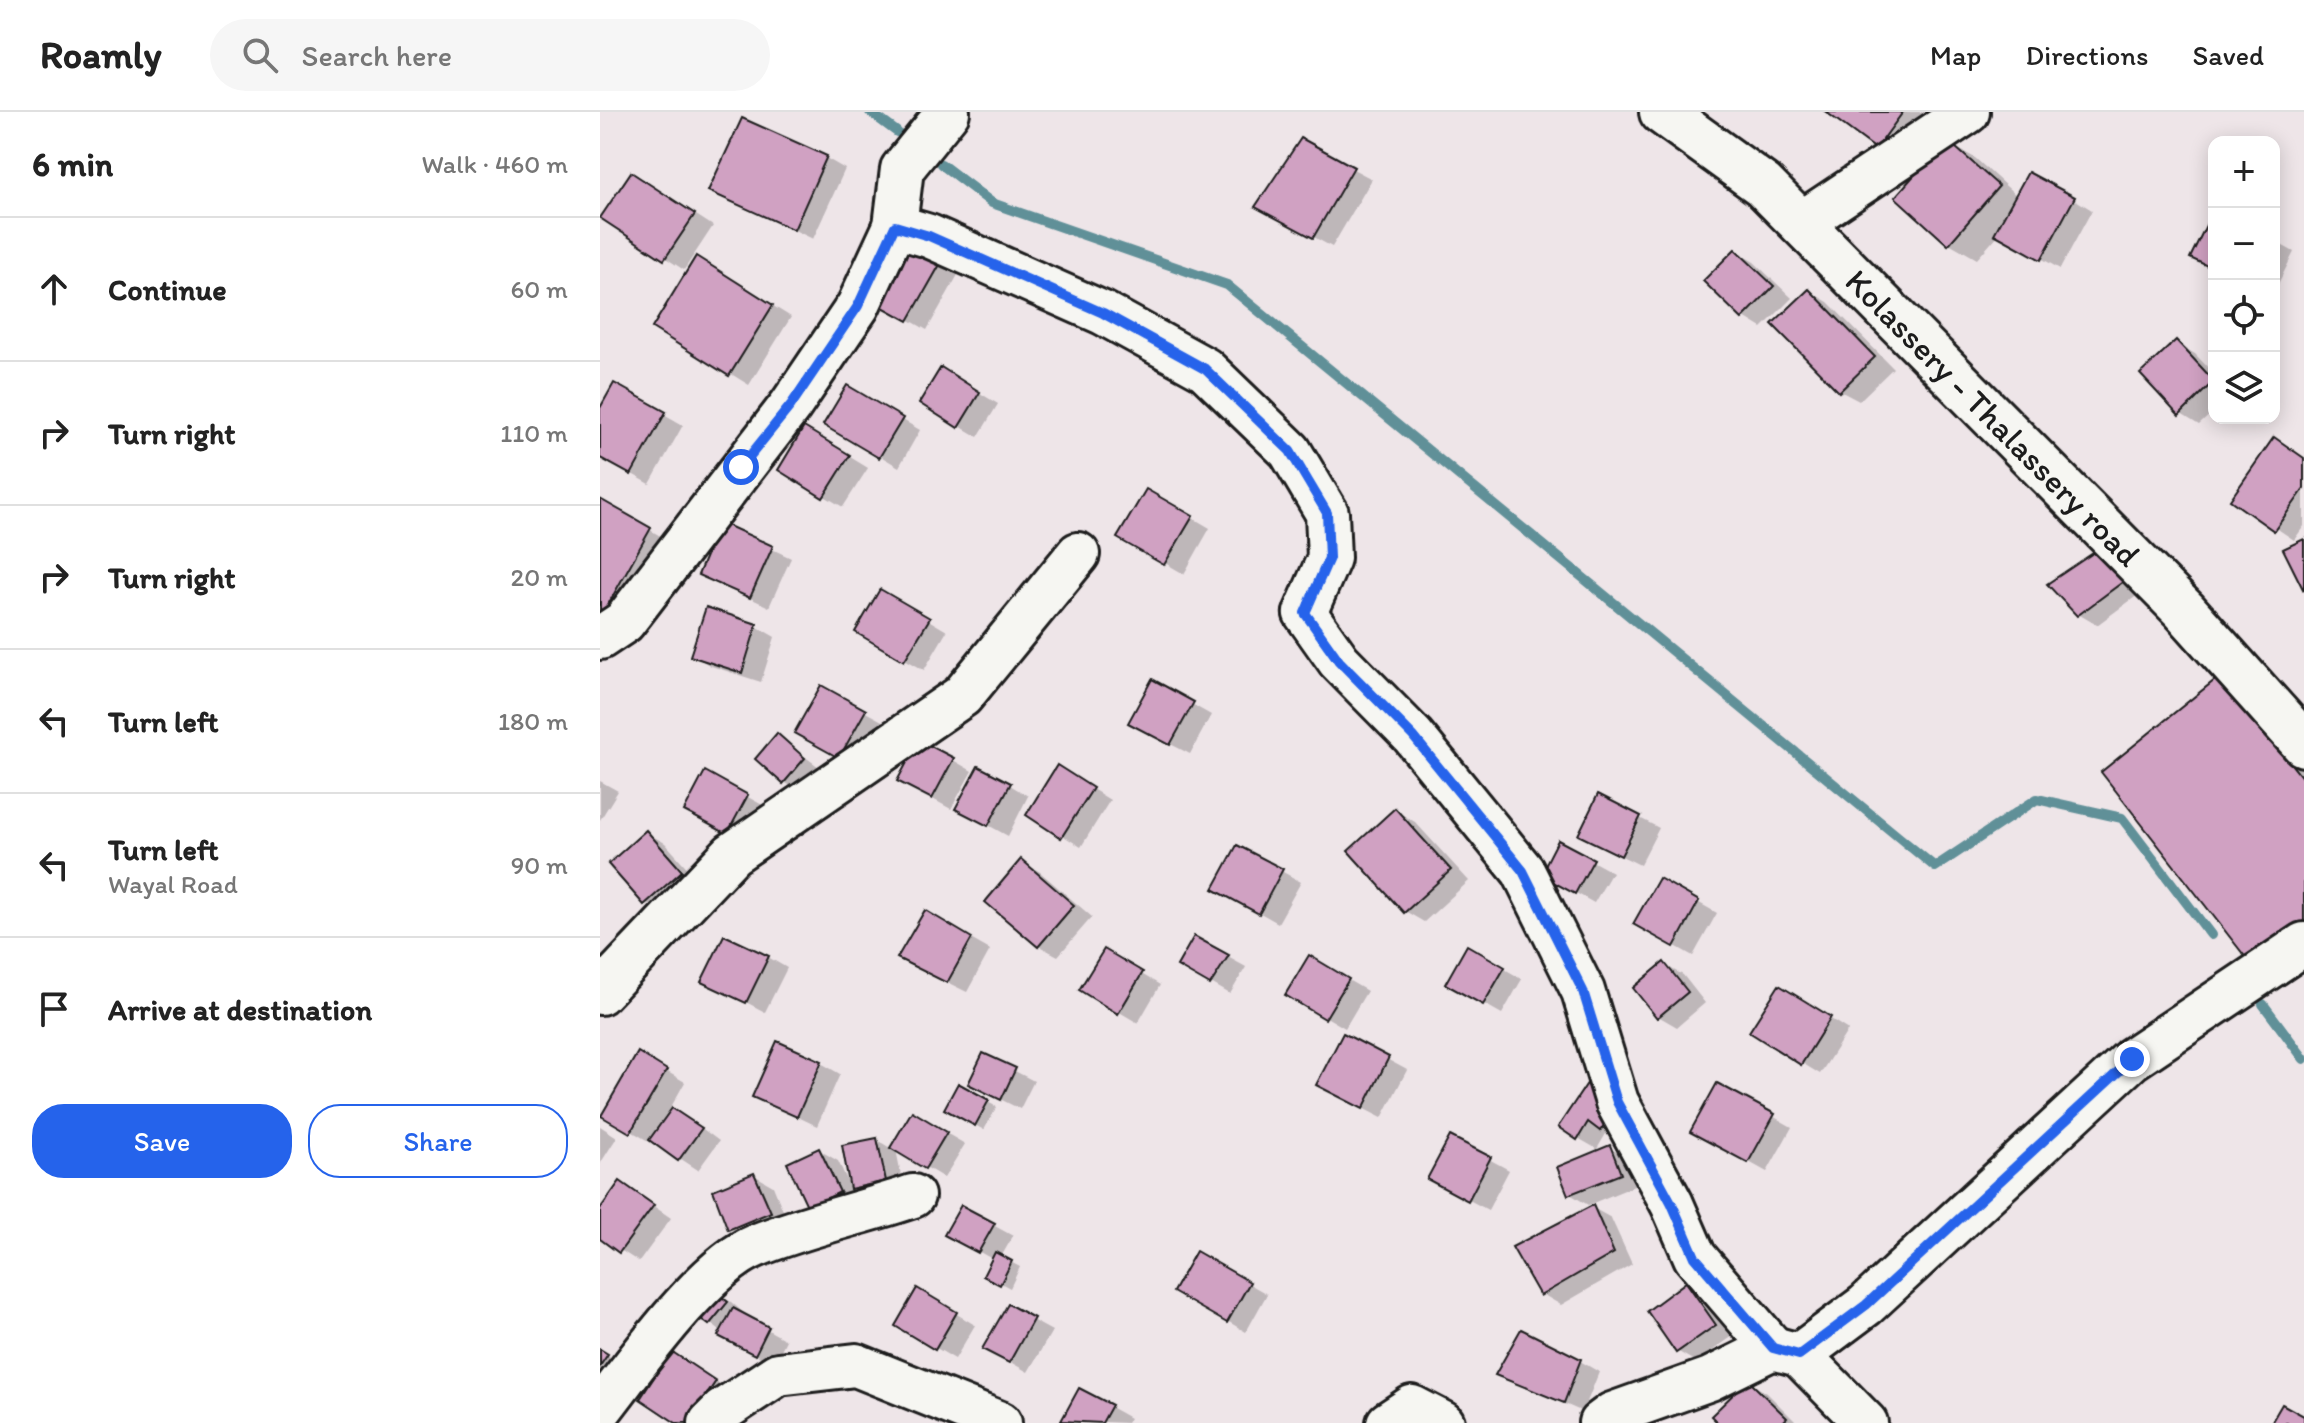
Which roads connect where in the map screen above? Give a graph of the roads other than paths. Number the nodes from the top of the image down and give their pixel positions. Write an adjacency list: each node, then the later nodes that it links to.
1 (948, 112): 5 (street)
2 (1662, 112): 4 (main road, Kolassery - Thalassery road)
3 (1968, 112): 4 (street)
4 (1801, 223): 8 (main road, Kolassery - Thalassery road)
5 (895, 226): 7 (street); 12 (street)
6 (1078, 554): 10 (street)
7 (600, 638)
8 (2304, 744)
9 (2304, 944): 12 (street)
10 (600, 993)
11 (913, 1196): 13 (street)
12 (1786, 1351): 18 (street); 19 (street)
13 (600, 1410)
14 (710, 1423): 15 (street)
15 (1000, 1423)
16 (1388, 1423): 17 (street)
17 (1443, 1423)
18 (1600, 1423)
19 (1866, 1423)

